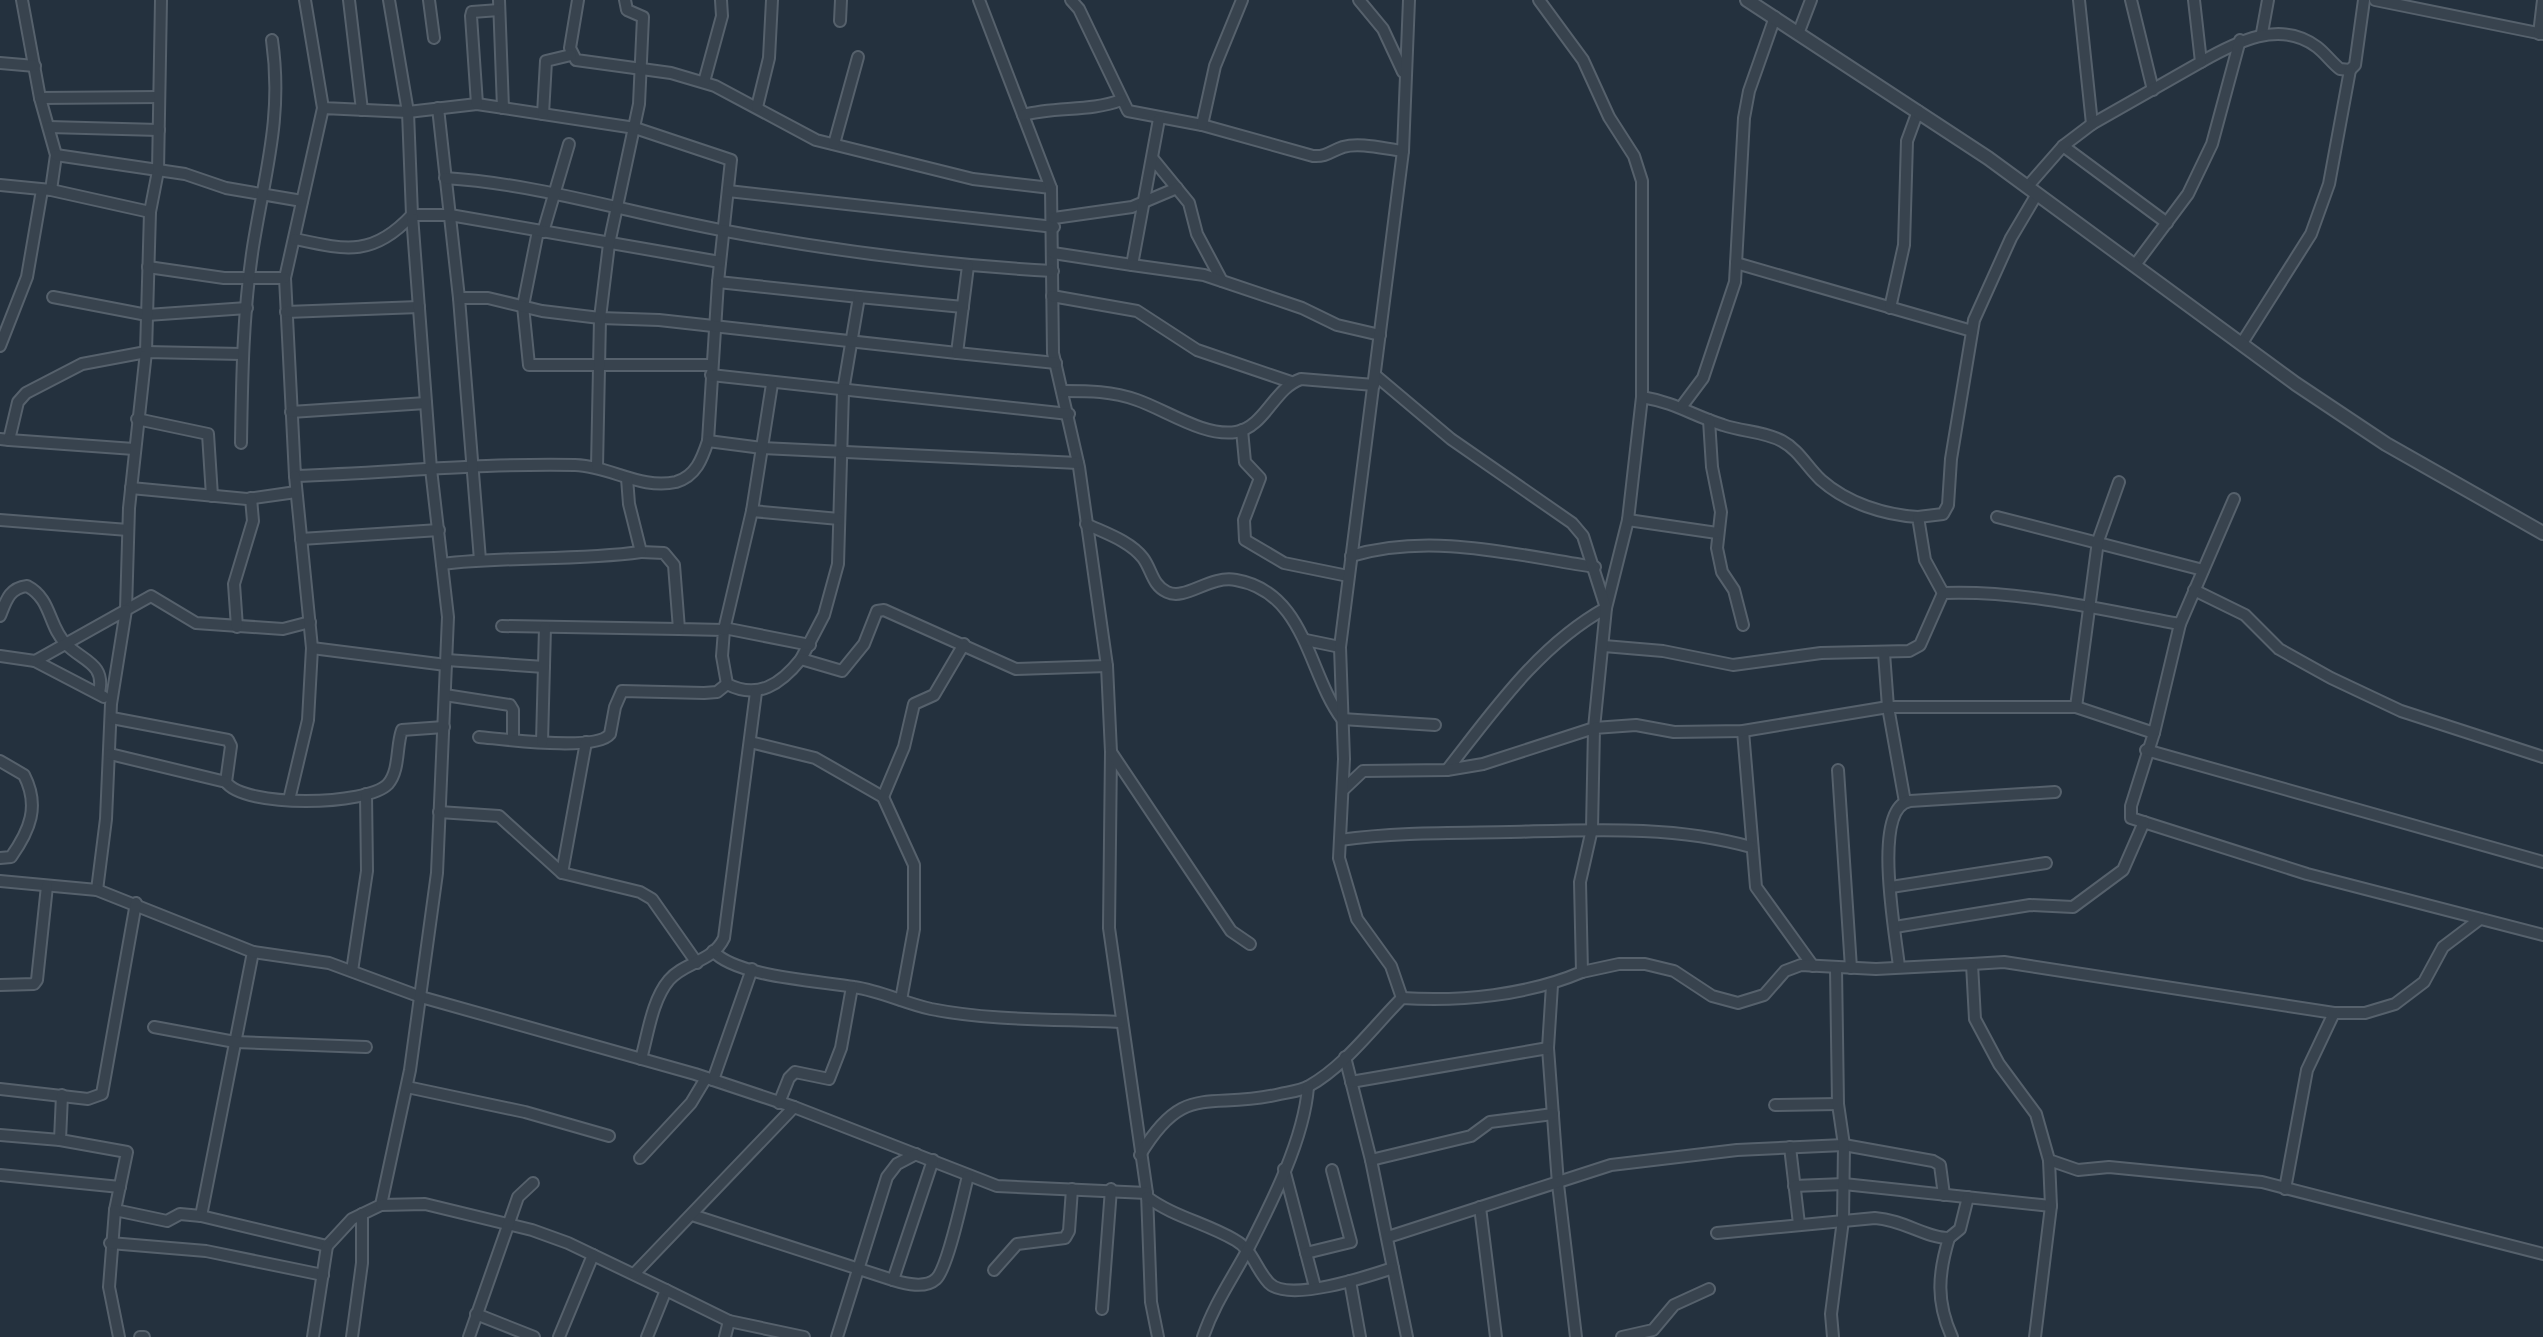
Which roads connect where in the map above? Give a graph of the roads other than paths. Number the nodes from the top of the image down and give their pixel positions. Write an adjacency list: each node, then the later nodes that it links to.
1 (22, 0): 40 (street)
2 (161, 0): 46 (street)
3 (305, 0): 51 (street)
4 (349, 0): 54 (street)
5 (389, 0): 56 (street)
6 (429, 0): 33 (street)
7 (578, 0): 36 (street)
8 (625, 0): 41 (street)
9 (721, 0): 44 (street)
10 (772, 0): 50 (street)
11 (841, 0): 29 (street)
12 (979, 0): 58 (street)
13 (1071, 0): 48 (street)
14 (1242, 0): 61 (street)
15 (1359, 0): 43 (street)
16 (1409, 0): 43 (street)
17 (1539, 0): 134 (street)
18 (1747, 0): 28 (street)
19 (1811, 0): 31 (street)
20 (2079, 0): 60 (street)
21 (2131, 0): 45 (street)
22 (2194, 0): 38 (street)
23 (2268, 0): 30 (street)
24 (2364, 0): 42 (street)
25 (2375, 0): 32 (street)
26 (2543, 0): 32 (street)
27 (499, 5): 49 (street); 53 (street)
28 (1775, 17): 31 (street); 95 (street)
29 (840, 21)
30 (2262, 33): 35 (street); 42 (street)
31 (1798, 34): 55 (street)
32 (2541, 34)
33 (434, 38)
34 (272, 40): 79 (street)
35 (2240, 40): 38 (street); 88 (street)
36 (571, 55): 41 (street); 57 (street)
37 (858, 57): 66 (street)
38 (2201, 62): 45 (street)
39 (0, 63): 40 (street)
40 (35, 66): 47 (street)
41 (641, 68): 44 (street); 63 (street)
42 (2350, 70): 121 (street)
43 (1404, 74): 68 (street)
44 (704, 82): 50 (street)
45 (2153, 90): 60 (street)
46 (159, 97): 47 (street); 64 (street)
47 (40, 98): 62 (street)
48 (1121, 100): 58 (street); 59 (street)
49 (477, 104): 52 (street); 53 (street)
50 (757, 107): 66 (street)
51 (323, 108): 54 (street); 81 (street)
52 (438, 108): 56 (street); 72 (street)
53 (503, 108): 57 (street)
54 (362, 110): 56 (street)
55 (1918, 111): 77 (street); 113 (street)
56 (408, 112): 85 (street)
57 (543, 114): 63 (street)
58 (1023, 115): 74 (street)
59 (1159, 119): 61 (street); 70 (street)
60 (2092, 124): 67 (street)
61 (1202, 125): 68 (street)
62 (49, 127): 64 (street); 69 (street)
63 (635, 128): 78 (street); 83 (street)
64 (159, 130): 71 (street)
65 (569, 144): 80 (street)
66 (834, 144): 74 (street)
67 (2063, 146): 77 (street); 88 (street)
68 (1403, 151): 119 (street)
69 (56, 155): 71 (street); 76 (street)
70 (1153, 159): 75 (street); 82 (street)
71 (158, 171): 79 (street); 84 (street)
72 (445, 178): 80 (street); 86 (street)
73 (0, 185): 76 (street)
74 (1051, 188): 87 (street)
75 (1177, 188): 82 (street); 103 (street)
76 (46, 190): 84 (street); 122 (street)
77 (2033, 190): 97 (street); 118 (street)
78 (728, 191): 87 (street); 90 (street)
79 (264, 195): 81 (street); 101 (street)
80 (556, 195): 83 (street); 89 (street)
81 (302, 201): 91 (street)
82 (1145, 204): 87 (street); 96 (street)
83 (617, 207): 90 (street); 92 (street)
84 (150, 212): 99 (street)
85 (412, 215): 86 (street); 91 (street); 110 (street)
86 (450, 215): 89 (street); 108 (street)
87 (1054, 222): 93 (street)
88 (2167, 223): 97 (street)
89 (541, 231): 92 (street); 109 (street)
90 (724, 231): 94 (street); 98 (street)
91 (295, 239): 102 (street)
92 (609, 244): 94 (street); 116 (street)
93 (1053, 253): 96 (street); 100 (street)
94 (720, 262): 104 (street)
95 (1736, 263): 113 (street); 136 (street)
96 (1132, 265): 103 (street)
97 (2135, 265): 121 (street)
98 (968, 266): 100 (street); 111 (street)
99 (148, 267): 101 (street); 115 (street)
100 (1053, 271): 105 (street)
101 (250, 277): 102 (street); 112 (street)
102 (285, 278): 114 (street)
103 (1222, 281): 119 (street)
104 (718, 282): 107 (street); 117 (street)
105 (1052, 296): 126 (street); 130 (street)
106 (53, 297): 115 (street)
107 (859, 297): 111 (street); 120 (street)
108 (459, 298): 109 (street); 149 (street)
109 (523, 306): 116 (street); 127 (street)
110 (419, 307): 114 (street); 135 (street)
111 (963, 307): 124 (street)
112 (247, 308): 115 (street); 125 (street)
113 (1890, 308): 118 (street)
114 (286, 312): 137 (street)
115 (147, 315): 123 (street)
116 (600, 318): 117 (street); 127 (street)
117 (715, 326): 120 (street); 128 (street)
118 (1972, 331): 161 (street)
119 (1380, 335): 129 (street)
120 (854, 342): 124 (street); 132 (street)
121 (2242, 343): 170 (street)
122 (0, 346)
123 (146, 352): 125 (street); 139 (street); 142 (street)
124 (957, 353): 126 (street)
125 (242, 354): 144 (street)
126 (1056, 363): 133 (street)
127 (598, 365): 128 (street); 150 (street)
128 (712, 370): 131 (street); 143 (street)
129 (1374, 380): 130 (street); 174 (street); 177 (street)
130 (1291, 382): 141 (street)
131 (772, 384): 132 (street); 145 (street)
132 (843, 391): 138 (street); 147 (street)
133 (1063, 391): 138 (street); 141 (street)
134 (1642, 397): 136 (street); 165 (street)
135 (426, 403): 137 (street); 151 (street)
136 (1682, 406): 140 (street)
137 (291, 412): 152 (street)
138 (1069, 414): 148 (street)
139 (137, 419): 146 (street); 157 (street)
140 (1709, 420): 161 (street); 169 (street)
141 (1242, 430): 179 (street)
142 (4, 440): 146 (street)
143 (708, 441): 145 (street); 153 (street)
144 (241, 443)
145 (762, 448): 147 (street); 160 (street)
146 (134, 449): 155 (street)
147 (841, 453): 148 (street); 163 (street)
148 (1078, 463): 166 (street)
149 (474, 464): 150 (street); 151 (street); 175 (street)
150 (597, 467): 153 (street)
151 (431, 469): 152 (street); 168 (street)
152 (295, 476): 156 (street)
153 (627, 478): 173 (street)
154 (2119, 482): 172 (street)
155 (131, 488): 157 (street); 167 (street)
156 (296, 492): 158 (street); 171 (street)
157 (212, 496): 158 (street)
158 (251, 498): 190 (street)
159 (2234, 499): 178 (street)
160 (752, 511): 163 (street); 193 (street)
161 (1918, 517): 181 (street)
162 (1997, 517): 172 (street)
163 (839, 519): 197 (street)
164 (0, 520): 167 (street)
165 (1628, 520): 169 (street); 182 (street)
166 (1086, 524): 194 (street); 206 (street)
167 (128, 530): 184 (street)
168 (439, 530): 171 (street); 176 (street)
169 (1717, 533): 188 (street)
170 (2543, 533)
171 (301, 539): 186 (street)
172 (2098, 541): 178 (street); 183 (street)
173 (641, 552): 175 (street); 192 (street)
174 (1351, 556): 177 (street); 179 (street)
175 (480, 560): 176 (street)
176 (442, 564): 205 (street)
177 (1595, 567): 182 (street)
178 (2203, 570): 180 (street)
179 (1348, 576): 199 (street)
180 (2194, 590): 187 (street); 230 (street)
181 (1943, 593): 183 (street); 201 (street)
182 (1606, 608): 198 (street); 233 (street)
183 (2091, 608): 187 (street); 214 (street)
184 (126, 610): 190 (street); 195 (street); 212 (street)
185 (0, 616): 195 (street)
186 (310, 622): 190 (street); 200 (street)
187 (2180, 624): 221 (street)
188 (1743, 625)
189 (502, 626): 191 (street)
190 (237, 627)
191 (545, 627): 192 (street); 207 (street)
192 (679, 629): 193 (street)
193 (724, 629): 197 (street); 208 (street)
194 (1306, 640): 199 (street); 216 (street)
195 (65, 644): 204 (street); 210 (street)
196 (964, 644): 203 (street); 206 (street); 240 (street)
197 (810, 645): 203 (street)
198 (1604, 646): 201 (street); 219 (street)
199 (1340, 647): 216 (street)
200 (312, 648): 205 (street); 241 (street)
201 (1884, 653): 213 (street)
202 (0, 656): 204 (street)
203 (801, 659): 209 (street)
204 (35, 661): 210 (street)
205 (446, 662): 207 (street); 211 (street)
206 (1107, 666): 228 (street)
207 (544, 667): 224 (street)
208 (727, 684): 209 (street); 225 (street)
209 (756, 692): 226 (street)
210 (99, 693): 212 (street)
211 (445, 695): 218 (street); 223 (street)
212 (111, 704): 215 (street)
213 (1888, 707): 214 (street); 220 (street); 242 (street)
214 (2076, 707): 221 (street)
215 (112, 718): 229 (street); 236 (street)
216 (1342, 719): 217 (street); 231 (street)
217 (1435, 725)
218 (444, 727): 239 (street); 243 (street)
219 (1594, 728): 220 (street); 233 (street); 245 (street)
220 (1743, 731): 247 (street)
221 (2154, 733): 227 (street)
222 (479, 737): 223 (street)
223 (513, 740): 224 (street)
224 (542, 742): 225 (street)
225 (586, 742): 251 (street)
226 (750, 742): 240 (street); 261 (street)
227 (2146, 750): 244 (street); 249 (street)
228 (1111, 752): 260 (street); 279 (street)
229 (110, 754): 236 (street); 255 (street)
230 (2543, 757)
231 (1344, 759): 235 (street); 237 (street)
232 (0, 761): 248 (street)
233 (1447, 770): 235 (street)
234 (1838, 770): 268 (street)
235 (1363, 771): 237 (street)
236 (226, 782): 241 (street)
237 (1344, 789): 246 (street)
238 (2055, 792): 242 (street)
239 (366, 794): 241 (street); 270 (street)
240 (883, 797): 277 (street)
241 (289, 800)
242 (1905, 802): 254 (street)
243 (439, 812): 251 (street); 275 (street)
244 (2144, 822): 257 (street); 258 (street)
245 (1592, 829): 246 (street); 247 (street); 271 (street)
246 (1340, 840): 276 (street)
247 (1751, 847): 265 (street)
248 (0, 858)
249 (2543, 862)
250 (2046, 863): 254 (street)
251 (562, 873): 263 (street)
252 (0, 881): 253 (street)
253 (47, 886): 255 (street); 272 (street)
254 (1891, 887): 258 (street)
255 (97, 890): 256 (street)
256 (136, 903): 262 (street); 291 (street)
257 (2480, 919): 259 (street); 278 (street)
258 (1895, 927): 266 (street)
259 (2543, 935)
260 (1250, 944)
261 (713, 951): 263 (street); 269 (street)
262 (253, 952): 270 (street); 281 (street)
263 (697, 963): 285 (street)
264 (1972, 964): 266 (street); 278 (street); 307 (street)
265 (1813, 966): 267 (street); 271 (street)
266 (1899, 967): 268 (street)
267 (1836, 968): 268 (street); 293 (street)
268 (1851, 968)
269 (752, 969): 274 (street); 286 (street)
270 (352, 971): 275 (street)
271 (1582, 972): 273 (street)
272 (0, 985)
273 (1552, 985): 276 (street); 283 (street)
274 (852, 987): 277 (street); 292 (street)
275 (421, 997): 285 (street); 288 (street)
276 (1402, 998): 284 (street)
277 (901, 1000): 279 (street)
278 (2334, 1013): 319 (street)
279 (1120, 1022): 303 (street)
280 (154, 1027): 281 (street)
281 (235, 1042): 282 (street); 329 (street)
282 (366, 1047)
283 (1548, 1048): 287 (street); 296 (street)
284 (1345, 1057): 287 (street); 289 (street)
285 (641, 1059): 286 (street)
286 (709, 1079): 292 (street); 304 (street)
287 (1351, 1082): 306 (street)
288 (407, 1087): 298 (street); 323 (street)
289 (1308, 1087): 303 (street); 308 (street)
290 (0, 1089): 291 (street)
291 (62, 1095): 299 (street)
292 (779, 1103): 295 (street)
293 (1838, 1104): 294 (street); 300 (street)
294 (1775, 1105)
295 (794, 1107): 302 (street); 328 (street)
296 (1553, 1114): 306 (street); 313 (street)
297 (0, 1135): 299 (street)
298 (609, 1136)
299 (60, 1140): 316 (street)
300 (1844, 1145): 301 (street); 314 (street); 321 (street)
301 (1790, 1147): 313 (street); 315 (street)
302 (916, 1154): 305 (street); 342 (street)
303 (1140, 1155): 320 (street)
304 (640, 1158)
305 (933, 1160): 311 (street); 347 (street)
306 (1371, 1160): 334 (street)
307 (2049, 1160): 319 (street); 324 (street)
308 (1284, 1169): 338 (street); 339 (street)
309 (1332, 1170): 339 (street)
310 (0, 1175): 316 (street)
311 (968, 1176): 317 (street); 347 (street)
312 (533, 1183): 332 (street)
313 (1558, 1184): 325 (street); 371 (street)
314 (1844, 1184): 315 (street); 321 (street); 330 (street)
315 (1794, 1186): 331 (street)
316 (120, 1187): 326 (street)
317 (1072, 1189): 318 (street); 344 (street)
318 (1111, 1189): 320 (street); 352 (street)
319 (2285, 1189): 340 (street)
320 (1147, 1195): 338 (street); 366 (street)
321 (1944, 1195): 322 (street)
322 (1968, 1197): 324 (street); 335 (street)
323 (381, 1205): 327 (street); 332 (street)
324 (2051, 1206): 375 (street)
325 (1480, 1207): 334 (street); 370 (street)
326 (115, 1210): 329 (street); 336 (street)
327 (362, 1214): 337 (street); 358 (street)
328 (692, 1215): 342 (street); 345 (street)
329 (201, 1216): 337 (street)
330 (1843, 1220): 331 (street); 335 (street); 373 (street)
331 (1799, 1224): 333 (street)
332 (509, 1225): 341 (street); 353 (street)
333 (1717, 1233)
334 (1388, 1237): 343 (street)
335 (1949, 1238): 374 (street)
336 (110, 1243): 346 (street); 356 (street)
337 (327, 1246): 346 (street)
338 (1247, 1249): 349 (street); 367 (street)
339 (1306, 1253): 349 (street)
340 (2543, 1254)
341 (593, 1255): 345 (street); 361 (street)
342 (858, 1267): 347 (street); 365 (street)
343 (1393, 1268): 348 (street); 369 (street)
344 (994, 1270)
345 (634, 1274): 351 (street)
346 (323, 1275): 357 (street)
347 (893, 1280)
348 (1350, 1281): 349 (street); 368 (street)
349 (1315, 1287)
350 (1709, 1289): 372 (street)
351 (666, 1290): 354 (street); 362 (street)
352 (1102, 1309)
353 (476, 1314): 355 (street); 359 (street)
354 (729, 1321): 363 (street); 364 (street)
355 (522, 1335): 360 (street)
356 (119, 1337)
357 (313, 1337)
358 (352, 1337)
359 (469, 1337)
360 (534, 1337)
361 (559, 1337)
362 (647, 1337)
363 (725, 1337)
364 (804, 1337)
365 (837, 1337)
366 (1158, 1337)
367 (1203, 1337)
368 (1360, 1337)
369 (1407, 1337)
370 (1496, 1337)
371 (1576, 1337)
372 (1622, 1337)
373 (1833, 1337)
374 (1952, 1337)
375 (2035, 1337)

